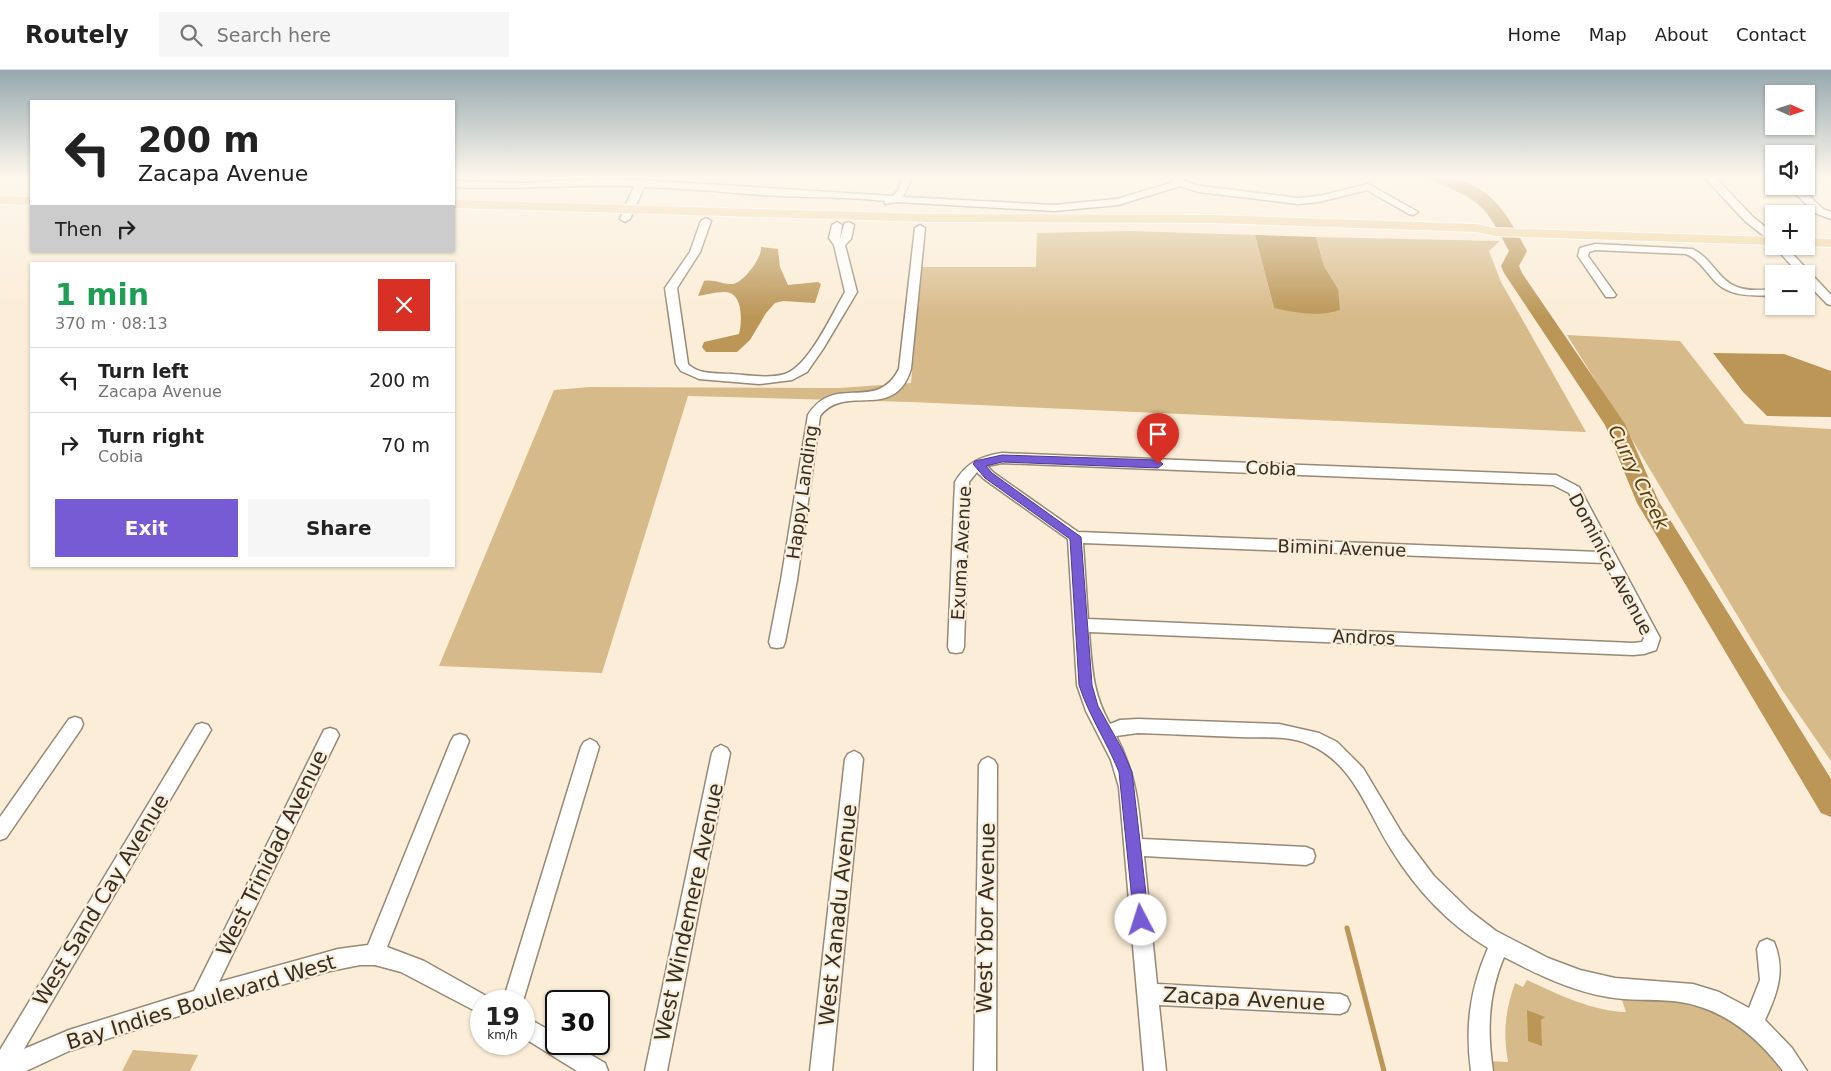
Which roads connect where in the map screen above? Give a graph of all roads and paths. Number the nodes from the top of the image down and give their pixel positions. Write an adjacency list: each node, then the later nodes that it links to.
1 (705, 224): 9 (street)
2 (799, 224): 9 (main road)
3 (897, 224): 10 (main road)
4 (1000, 224): 5 (main road)
5 (1040, 224)
6 (1392, 224): 13 (main road)
7 (1755, 224): 12 (street)
8 (1761, 224): 12 (street)
9 (843, 225): 10 (main road)
10 (875, 226): 11 (main road)
11 (920, 228): 13 (main road); 28 (street, Happy Landing)
12 (1764, 230)
13 (1494, 232): 14 (main road)
14 (1765, 241)
15 (1815, 242): 16 (main road)
16 (1831, 242)
17 (1787, 255): 18 (street)
18 (1796, 265)
19 (1815, 285): 22 (street)
20 (1765, 293): 21 (street)
21 (1610, 295)
22 (1827, 298)
23 (978, 464): 24 (street, Cobia); 25 (street); 29 (street, Exuma Avenue)
24 (1564, 483): 26 (street, Dominica Avenue)
25 (1075, 537): 26 (street, Bimini Avenue); 27 (street, Zacapa Avenue)
26 (1610, 558): 30 (street, Dominica Avenue)
27 (1081, 625): 30 (street, Andros); 33 (street, Zacapa Avenue)
28 (778, 642)
29 (956, 647)
30 (1647, 647)
31 (75, 724): 40 (street)
32 (202, 730): 53 (street, West Sand Cay Avenue)
33 (1106, 733): 41 (street, Zacapa Avenue); 43 (street)
34 (330, 736): 48 (street, West Trinidad Avenue)
35 (460, 741): 45 (street)
36 (590, 747): 46 (street)
37 (722, 753): 56 (street, West Windemere Avenue)
38 (854, 759): 57 (street, West Xanadu Avenue)
39 (988, 765): 58 (street, West Ybor Avenue)
40 (0, 832)
41 (1134, 847): 42 (street); 47 (street, Zacapa Avenue)
42 (1306, 856)
43 (1500, 944): 51 (street); 60 (street)
44 (1767, 949): 51 (street)
45 (374, 955): 48 (street, Bay Indies Boulevard West); 49 (street, Bay Indies Boulevard West)
46 (517, 990)
47 (1148, 994): 50 (street, Zacapa Avenue); 59 (street, Zacapa Avenue)
48 (201, 998): 54 (street, Bay Indies Boulevard West)
49 (470, 998)
50 (1340, 1004)
51 (1753, 1023): 61 (street)
52 (535, 1033): 55 (street)
53 (0, 1070)
54 (5, 1071)
55 (597, 1071)
56 (656, 1071)
57 (821, 1071)
58 (985, 1071)
59 (1155, 1071)
60 (1482, 1071)
61 (1796, 1071)

